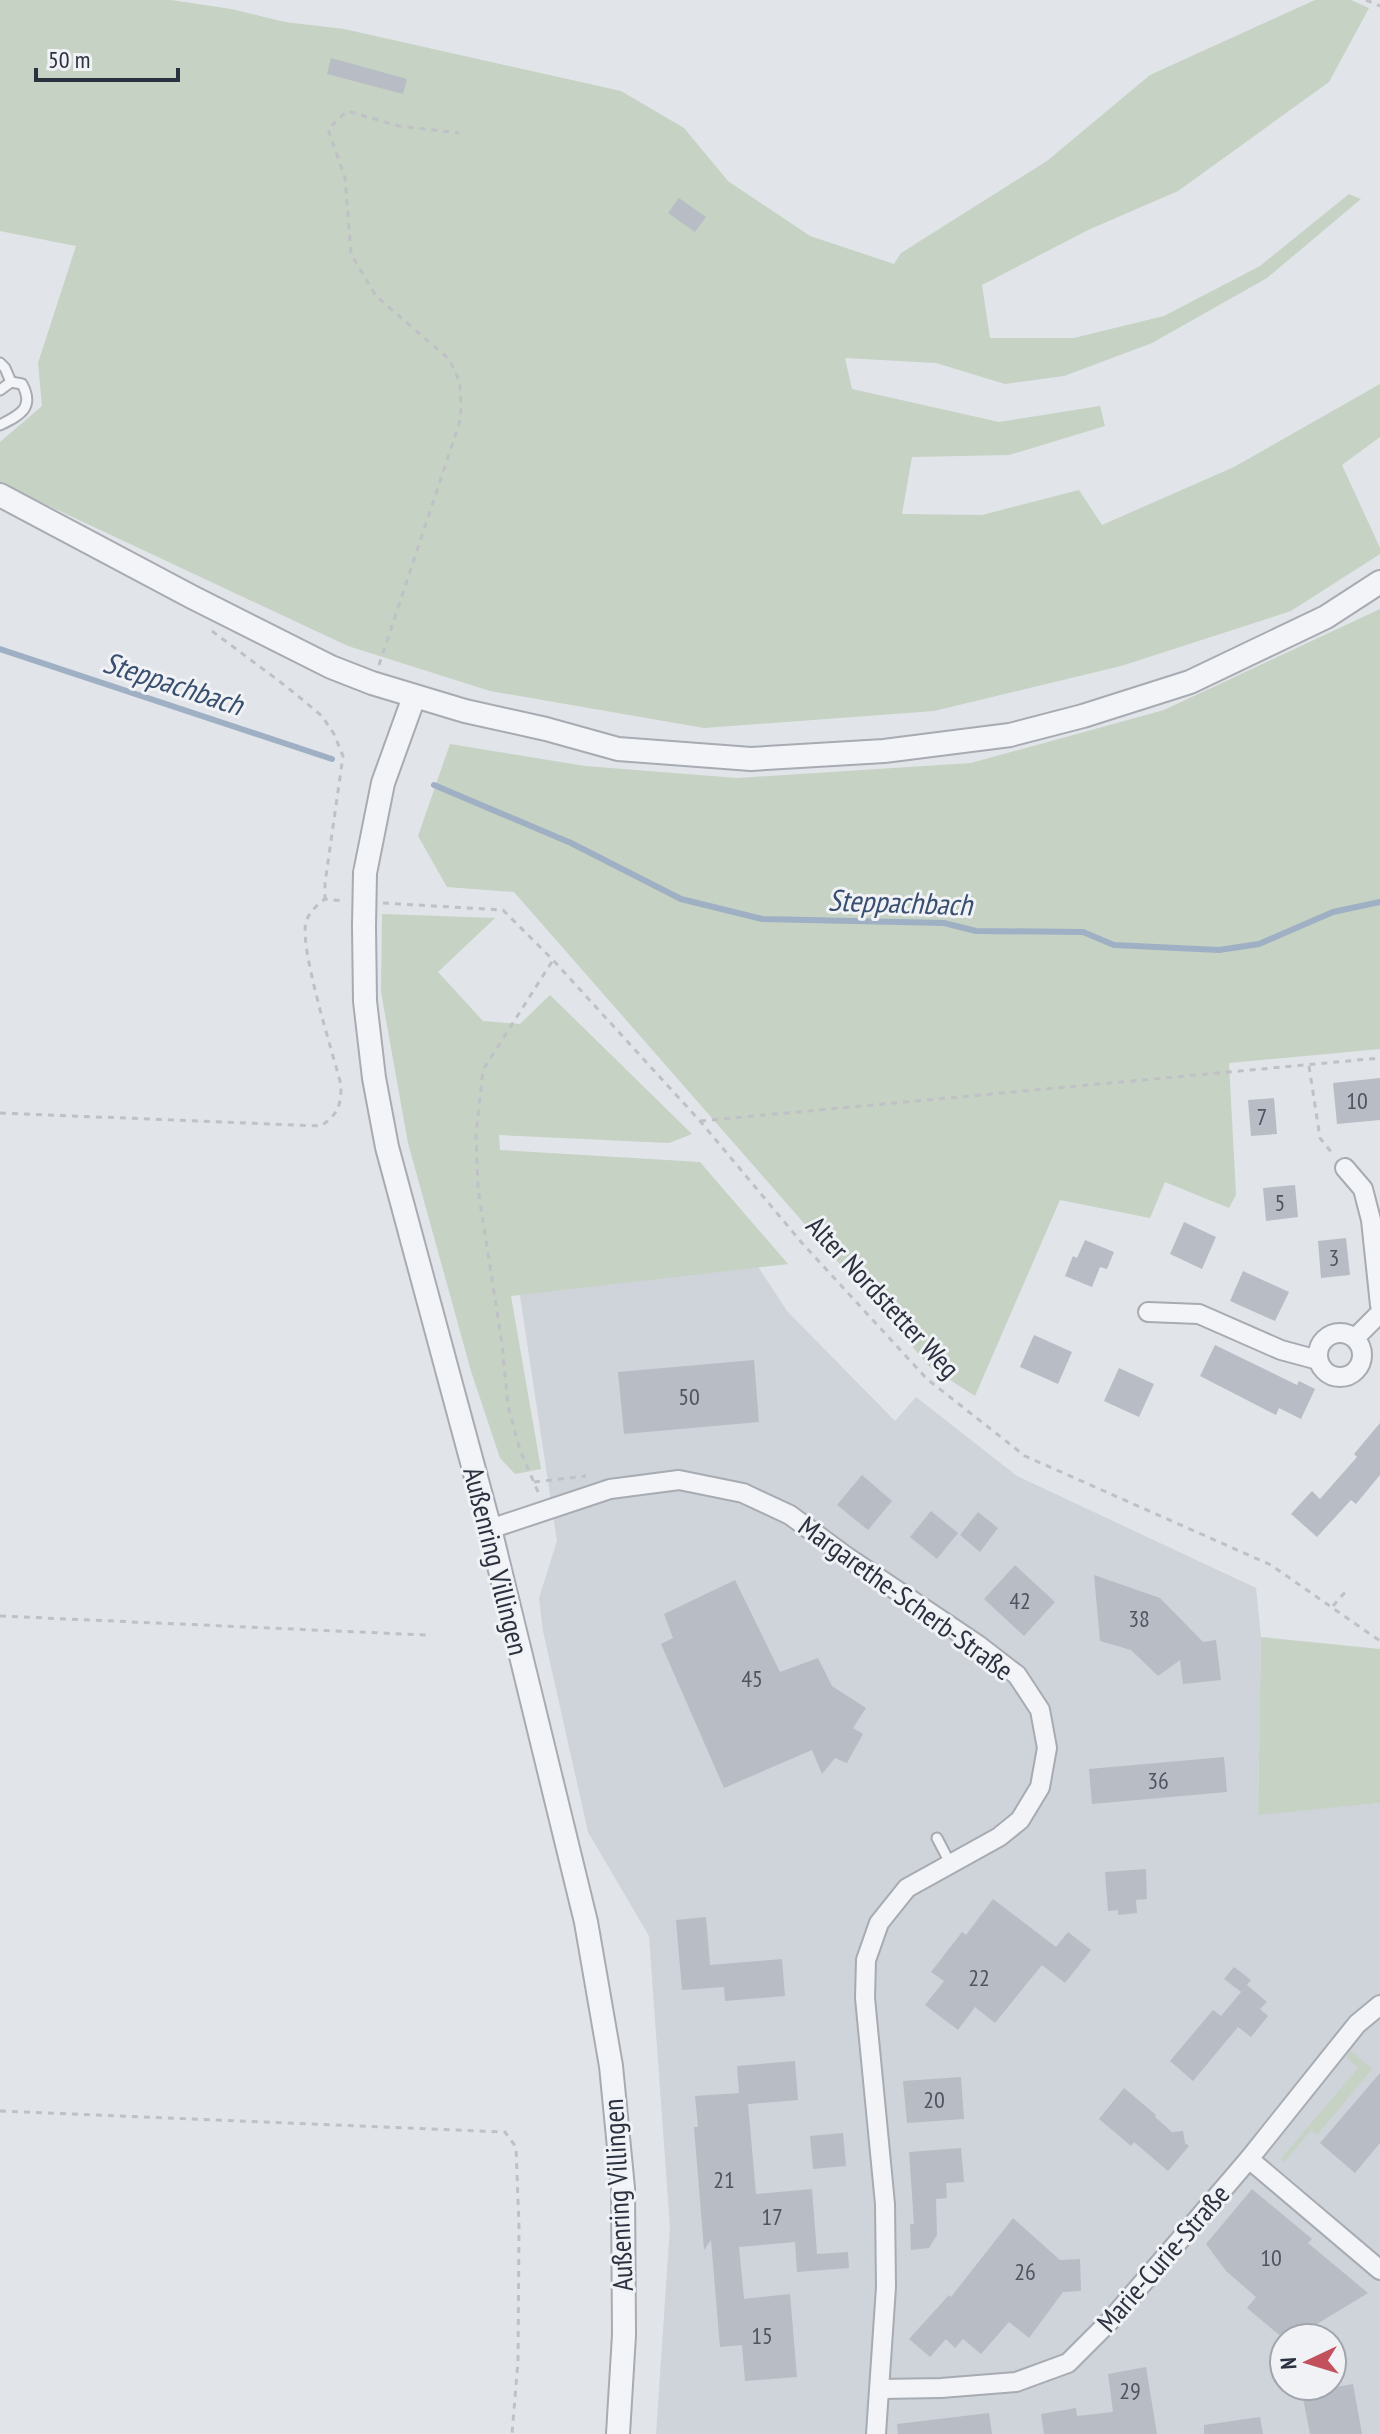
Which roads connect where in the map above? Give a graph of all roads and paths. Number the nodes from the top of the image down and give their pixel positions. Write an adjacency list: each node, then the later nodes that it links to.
1 (1366, 0): 2 (path)
2 (1380, 6)
3 (459, 133): 11 (path)
4 (0, 363): 5 (lane)
5 (11, 382): 6 (lane); 7 (lane)
6 (0, 390)
7 (0, 425)
8 (0, 495): 11 (street)
9 (1380, 582): 12 (street)
10 (203, 626): 13 (path)
11 (372, 683): 12 (street)
12 (414, 697): 30 (street, Außenring Villingen, bridge)
13 (325, 899): 14 (path); 19 (path)
14 (347, 901)
15 (373, 902): 16 (path, Alter Nordstetter Weg)
16 (553, 960): 20 (path, Alter Nordstetter Weg); 28 (path)
17 (1380, 1058): 18 (path)
18 (1309, 1066): 20 (path); 21 (path)
19 (0, 1113)
20 (700, 1121): 32 (path, Alter Nordstetter Weg)
21 (1345, 1168): 22 (street)
22 (1380, 1305)
23 (1148, 1312): 26 (street)
24 (1380, 1313): 25 (street)
25 (1366, 1349): 26 (street); 26 (street)
26 (1318, 1360)
27 (587, 1476): 28 (path)
28 (534, 1482): 29 (path)
29 (542, 1501)
30 (490, 1529): 37 (street, Margarethe-Scherb-Straße); 44 (street, Außenring Villingen)
31 (1346, 1591): 32 (path)
32 (1333, 1607): 35 (path, Alter Nordstetter Weg)
33 (0, 1616): 34 (path)
34 (426, 1635)
35 (1380, 1641)
36 (937, 1838): 37 (lane)
37 (950, 1863): 42 (street, Margarethe-Scherb-Straße)
38 (1380, 2005): 40 (street, Marie-Curie-Straße)
39 (0, 2111): 43 (path)
40 (1249, 2159): 41 (street); 42 (street, Marie-Curie-Straße)
41 (1380, 2270)
42 (880, 2389): 45 (street, Margarethe-Scherb-Straße)
43 (512, 2434)
44 (618, 2434)
45 (876, 2434)

